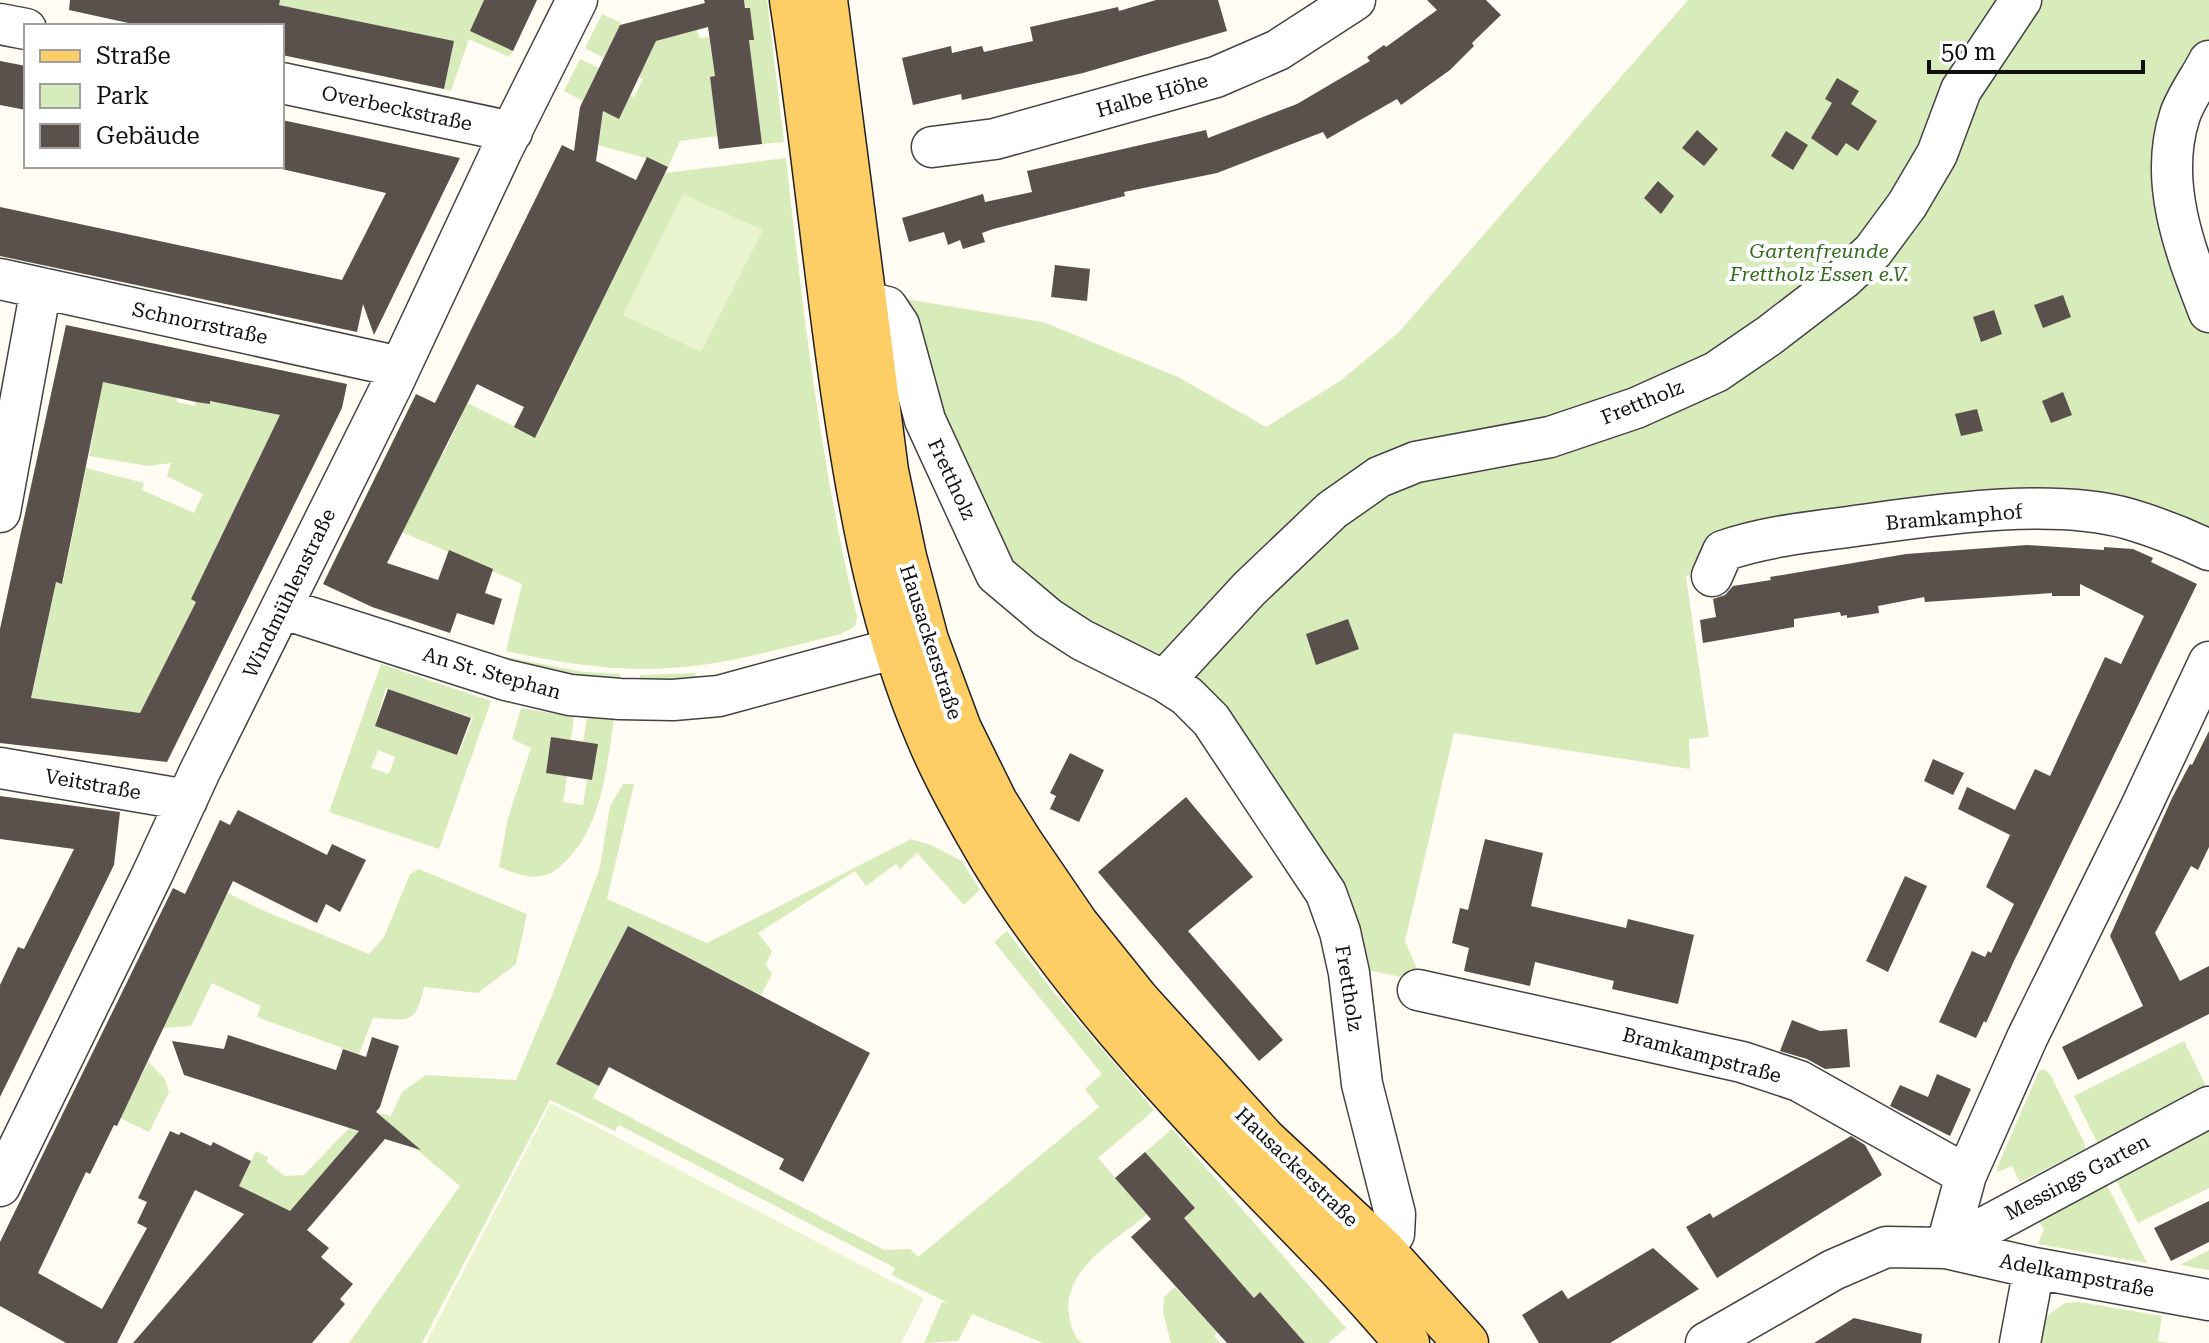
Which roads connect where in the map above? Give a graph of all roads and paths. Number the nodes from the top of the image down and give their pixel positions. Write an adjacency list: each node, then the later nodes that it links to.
1 (577, 0): 10 (street, Windmühlenstraße)
2 (792, 0): 21 (main road, Hausackerstraße)
3 (825, 0): 14 (main road, Hausackerstraße)
4 (1355, 0): 11 (street, Halbe Höhe)
5 (2021, 0): 23 (street, Frettholz)
6 (0, 24): 7 (street)
7 (24, 29)
8 (2209, 61): 15 (street)
9 (284, 83): 10 (street, Overbeckstraße)
10 (512, 132): 16 (street, Windmühlenstraße)
11 (932, 147)
12 (0, 279): 13 (street, Schnorrstraße)
13 (41, 288): 16 (street, Schnorrstraße); 17 (street)
14 (863, 301): 23 (street, Frettholz); 31 (main road, Hausackerstraße)
15 (2209, 312)
16 (400, 367): 20 (street, Windmühlenstraße)
17 (0, 512)
18 (2209, 550): 19 (street, Bramkamphof)
19 (1712, 576)
20 (281, 608): 21 (street, An St. Stephan); 25 (street, Windmühlenstraße)
21 (896, 648): 34 (main road, Hausackerstraße)
22 (2209, 662): 28 (street)
23 (1164, 681): 31 (street, Frettholz)
24 (0, 768): 25 (street, Veitstraße)
25 (187, 800): 29 (street, Windmühlenstraße)
26 (1418, 990): 28 (street, Bramkampstraße)
27 (2209, 1107): 30 (street, Messings Garten)
28 (1966, 1175): 30 (street)
29 (0, 1186)
30 (1946, 1248): 32 (street, Adelkampstraße); 36 (street, Adelkampstraße)
31 (1382, 1250): 35 (main road, Hausackerstraße)
32 (2034, 1268): 33 (street, Adelkampstraße); 37 (street)
33 (2209, 1300)
34 (1407, 1343)
35 (1466, 1343)
36 (1706, 1343)
37 (2020, 1343)

